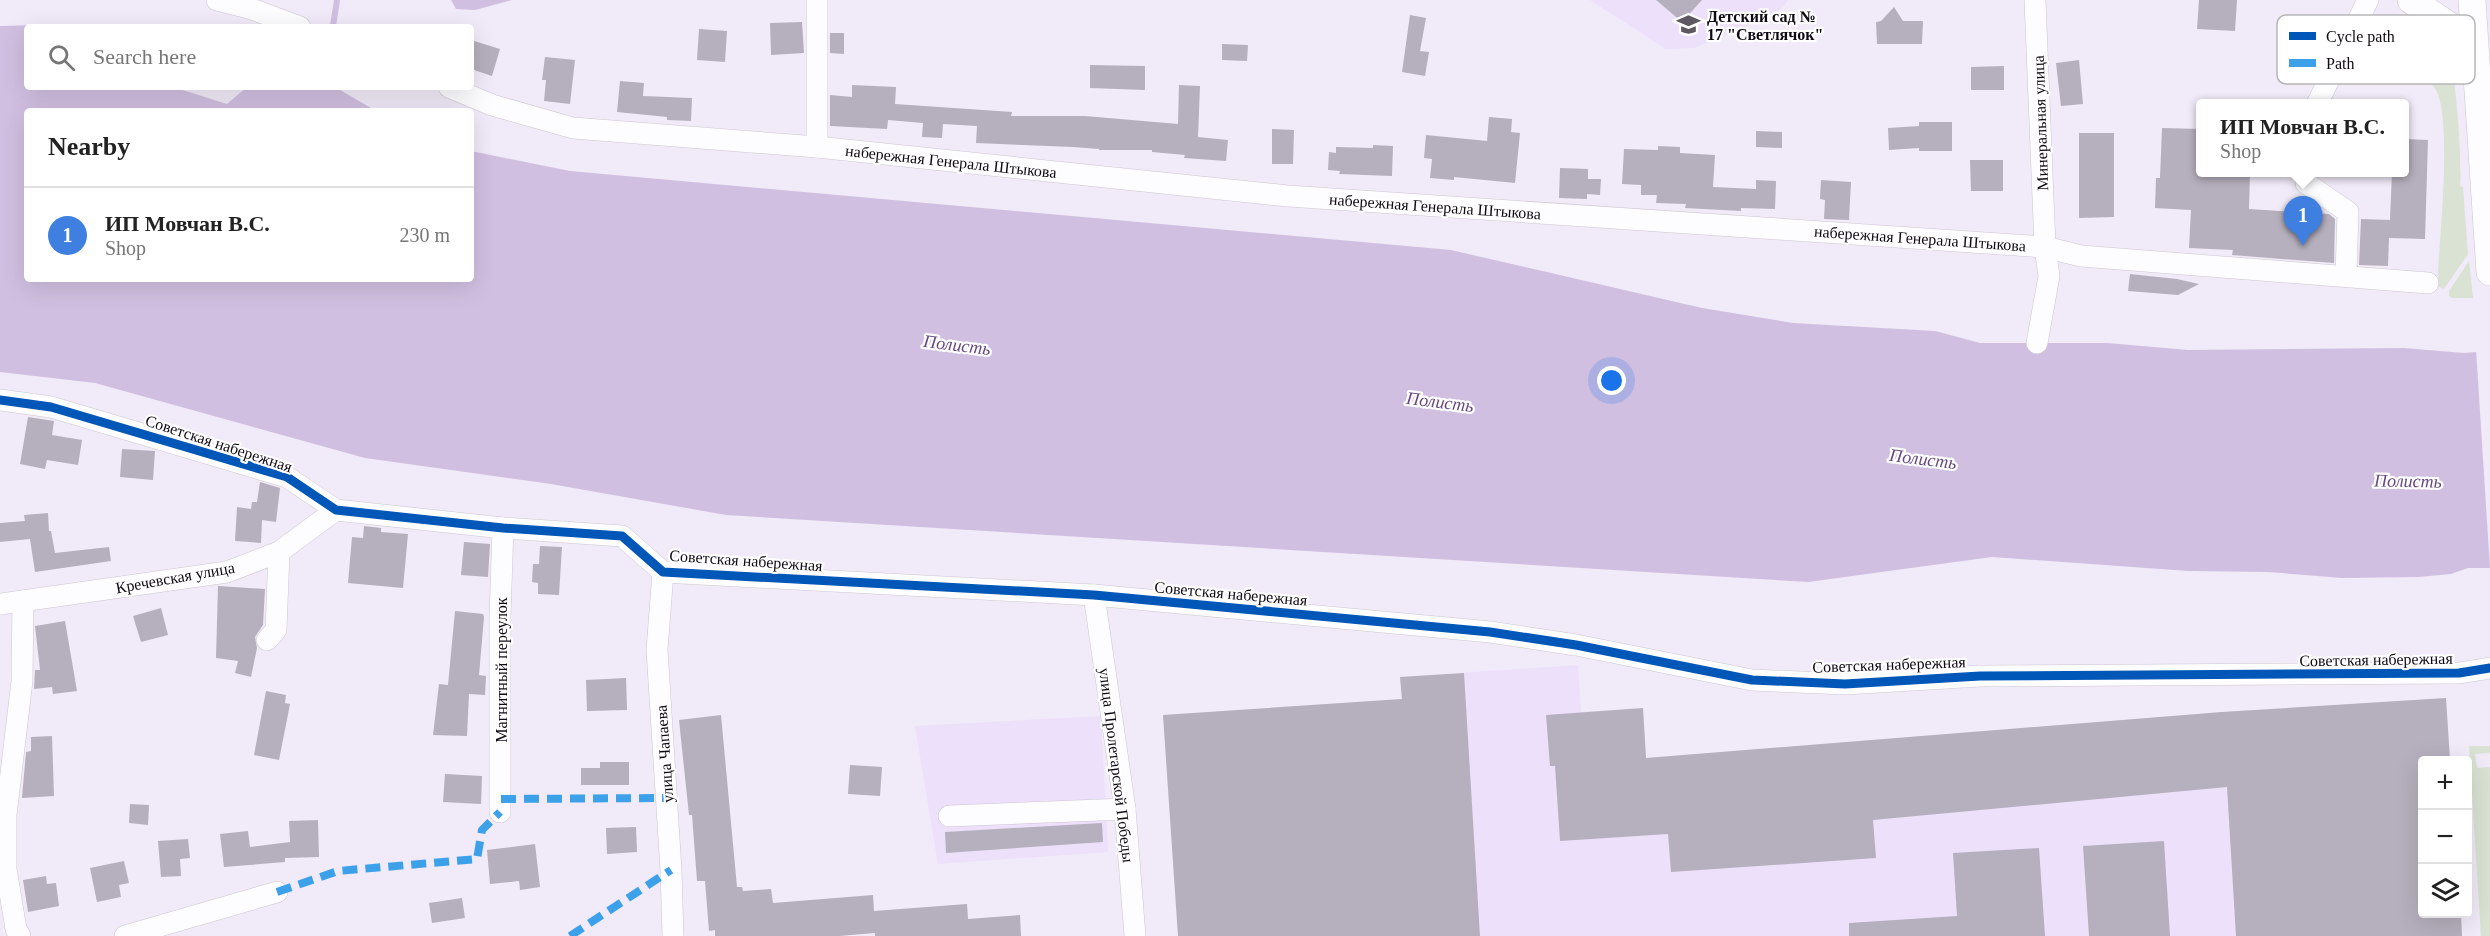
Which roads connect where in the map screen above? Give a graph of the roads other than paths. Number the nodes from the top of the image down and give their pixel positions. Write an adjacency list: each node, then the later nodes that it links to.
1 (217, 0): 9 (street)
2 (817, 0): 14 (street)
3 (2035, 0): 16 (street, Минеральная улица)
4 (2368, 0): 7 (street)
5 (2411, 0): 8 (main road)
6 (2472, 0): 10 (main road)
7 (2361, 15)
8 (2434, 15)
9 (292, 24)
10 (2482, 46): 17 (main road)
11 (2327, 84): 13 (street)
12 (456, 90): 14 (street, набережная Генерала Штыкова)
13 (2319, 99)
14 (817, 147): 16 (street, набережная Генерала Штыкова)
15 (2307, 177): 18 (street)
16 (2045, 247): 18 (street, набережная Генерала Штыкова); 20 (street, Минеральная улица)
17 (2489, 260)
18 (2346, 276): 19 (street, набережная Генерала Штыкова)
19 (2428, 283)
20 (2037, 343)
21 (0, 400): 22 (street, Советская набережная)
22 (336, 510): 23 (street, Советская набережная); 24 (street, Кречевская улица)
23 (503, 528): 25 (street, Советская набережная); 32 (street, Магнитный переулок)
24 (279, 552): 27 (street, Кречевская улица); 29 (street)
25 (663, 572): 26 (street, Советская набережная); 37 (street, улица Чапаева)
26 (1094, 595): 30 (street, Советская набережная); 31 (street, улица Пролетарской Победы)
27 (23, 601): 28 (street, Кречевская улица); 35 (street)
28 (0, 604)
29 (267, 640)
30 (2490, 668)
31 (1125, 809): 33 (street); 38 (street, улица Пролетарской Победы)
32 (500, 812)
33 (949, 816)
34 (276, 892): 36 (street)
35 (20, 936)
36 (125, 936)
37 (673, 936)
38 (1135, 936)

